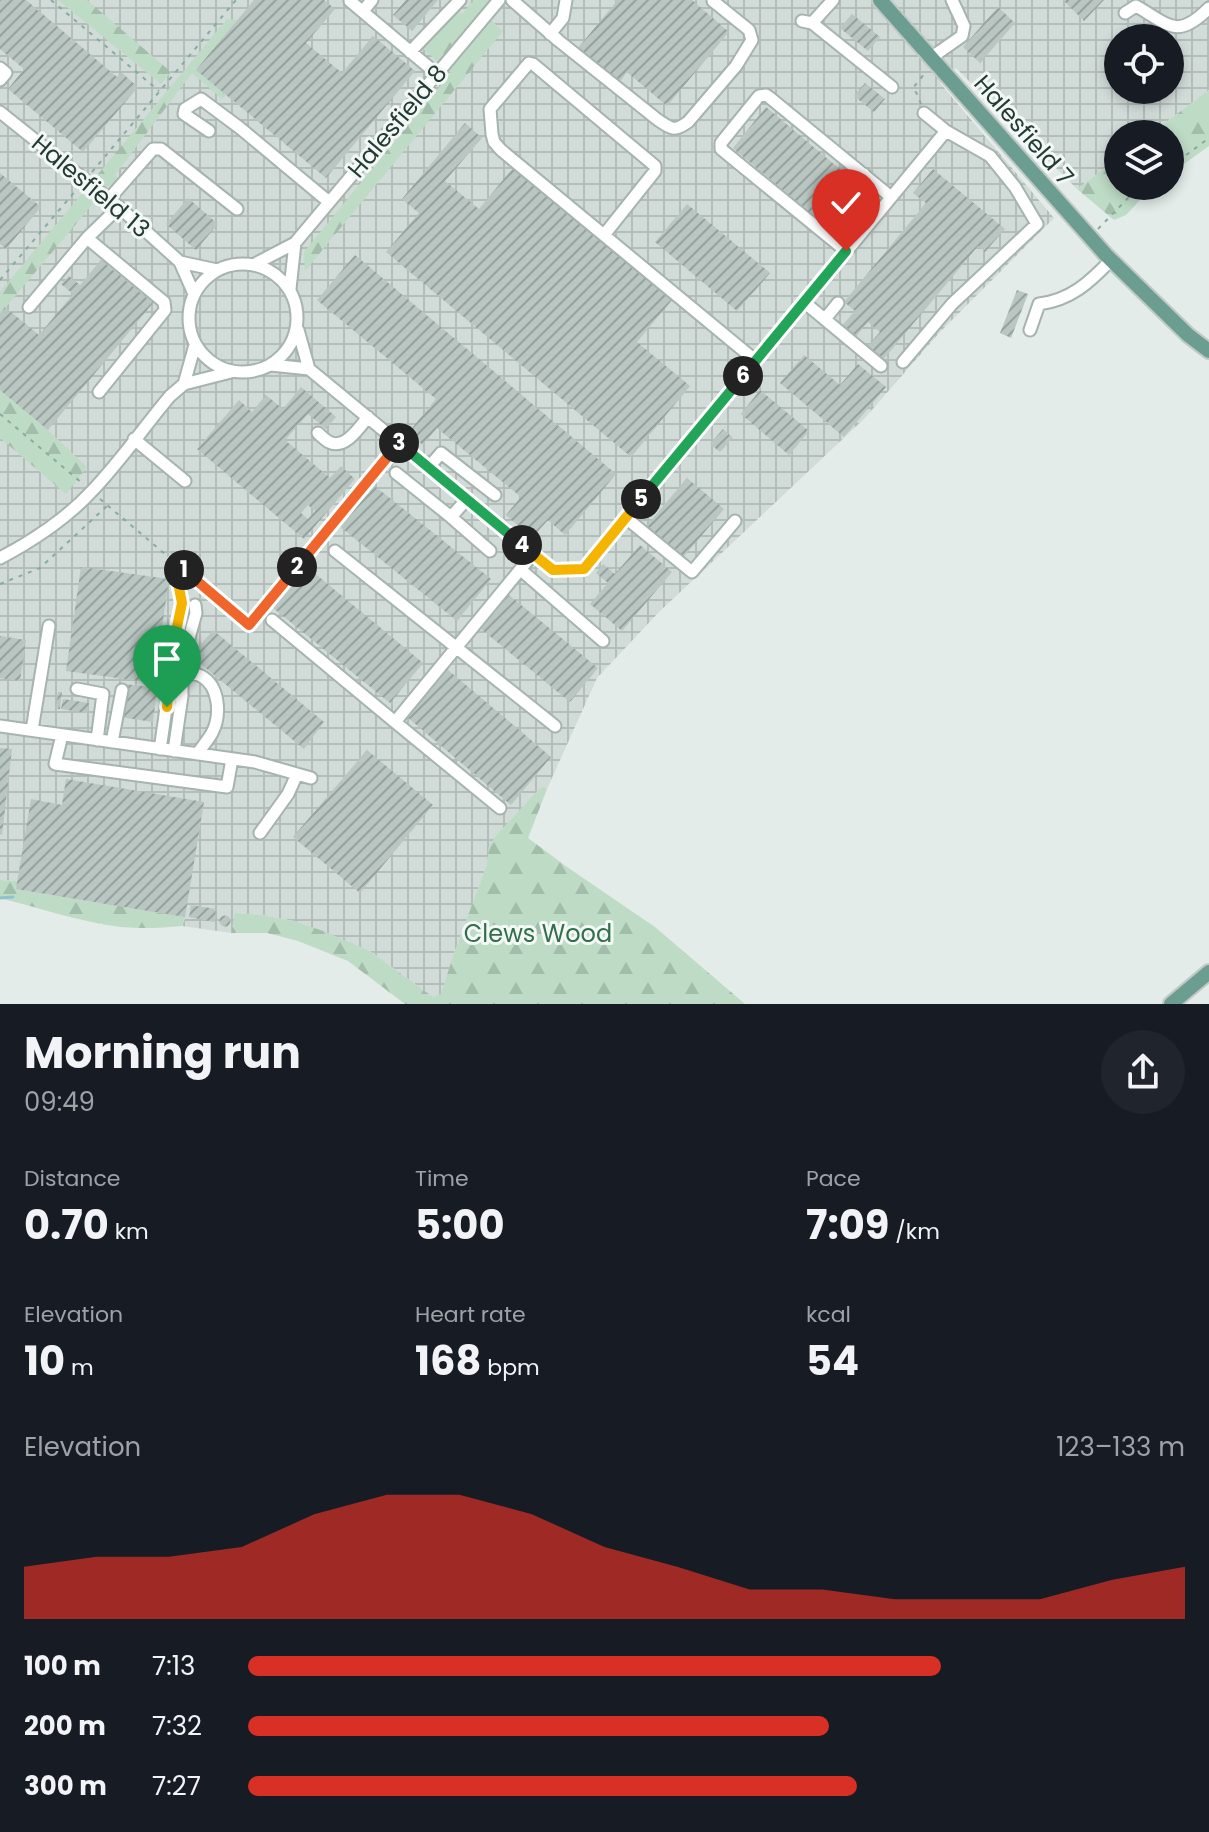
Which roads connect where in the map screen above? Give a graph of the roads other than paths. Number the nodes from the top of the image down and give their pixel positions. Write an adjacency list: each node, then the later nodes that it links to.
1 (372, 0): 12 (street)
2 (460, 0): 15 (street)
3 (499, 0): 18 (street, Halesfield 8)
4 (512, 0): 14 (street)
5 (566, 0): 14 (street)
6 (833, 0): 20 (street)
7 (880, 0): 16 (main road, Halesfield 7)
8 (952, 0): 16 (street)
9 (350, 1): 12 (street)
10 (713, 1): 14 (street)
11 (1209, 8): 13 (street)
12 (363, 11): 15 (street)
13 (1125, 13)
14 (550, 34)
15 (410, 52): 18 (street)
16 (932, 57): 35 (main road, Halesfield 7)
17 (0, 68): 19 (street)
18 (437, 74): 27 (street, Halesfield 8)
19 (0, 80)
20 (892, 87)
21 (0, 112): 28 (street, Halesfield 13)
22 (924, 113): 24 (street)
23 (209, 131): 27 (street)
24 (946, 131): 26 (street); 50 (street)
25 (864, 174): 26 (street); 30 (street); 34 (street)
26 (891, 197): 34 (street)
27 (329, 202): 33 (street, Halesfield 8)
28 (114, 203): 29 (street); 32 (street); 36 (street, Halesfield 13)
29 (237, 209)
30 (831, 214)
31 (604, 235): 31 (street); 49 (street)
32 (87, 238): 43 (street); 56 (street)
33 (295, 243): 37 (street, Halesfield 8); 39 (street)
34 (846, 251): 41 (street)
35 (1111, 260): 46 (street); 48 (main road, Halesfield 7)
36 (180, 262): 38 (street); 40 (street)
37 (255, 264): 38 (street); 39 (street)
38 (217, 270): 40 (street)
39 (290, 289): 45 (street)
40 (194, 294): 47 (street)
41 (804, 302): 44 (street); 49 (street)
42 (838, 303): 44 (street)
43 (29, 307)
44 (825, 319): 52 (street)
45 (298, 330): 51 (street); 53 (street)
46 (1030, 330)
47 (195, 345): 54 (street); 55 (street)
48 (1209, 351)
49 (756, 361): 66 (street)
50 (903, 362)
51 (271, 365): 53 (street); 54 (street)
52 (881, 366)
53 (309, 369): 57 (street)
54 (232, 372): 55 (street)
55 (184, 384): 59 (street)
56 (99, 392)
57 (368, 417): 58 (street); 60 (street)
58 (318, 433)
59 (134, 439): 62 (street); 71 (street)
60 (429, 467): 63 (street); 64 (street)
61 (396, 473): 65 (street)
62 (185, 481)
63 (495, 495)
64 (467, 499): 65 (street); 70 (street)
65 (451, 517): 69 (street)
66 (626, 518): 67 (street); 70 (street)
67 (735, 521)
68 (335, 551): 78 (street)
69 (490, 551)
70 (533, 554): 72 (street)
71 (0, 558)
72 (521, 570): 77 (street); 78 (street)
73 (182, 603): 89 (street)
74 (195, 605): 79 (street)
75 (272, 620): 82 (street)
76 (49, 626): 85 (street)
77 (603, 641)
78 (457, 648): 82 (street); 84 (street)
79 (182, 673): 90 (street); 91 (street)
80 (77, 689): 87 (street)
81 (122, 690): 88 (street)
82 (395, 722): 95 (street)
83 (0, 726): 85 (street)
84 (555, 726)
85 (32, 730): 86 (street)
86 (62, 735): 87 (street); 92 (street)
87 (97, 740): 88 (street)
88 (112, 742): 89 (street)
89 (160, 749): 90 (street)
90 (174, 751): 91 (street)
91 (197, 754): 92 (street)
92 (232, 759): 93 (street)
93 (297, 774): 94 (street); 96 (street)
94 (311, 778)
95 (500, 808)
96 (260, 833)
97 (1209, 972): 98 (main road)
98 (1171, 1004)

